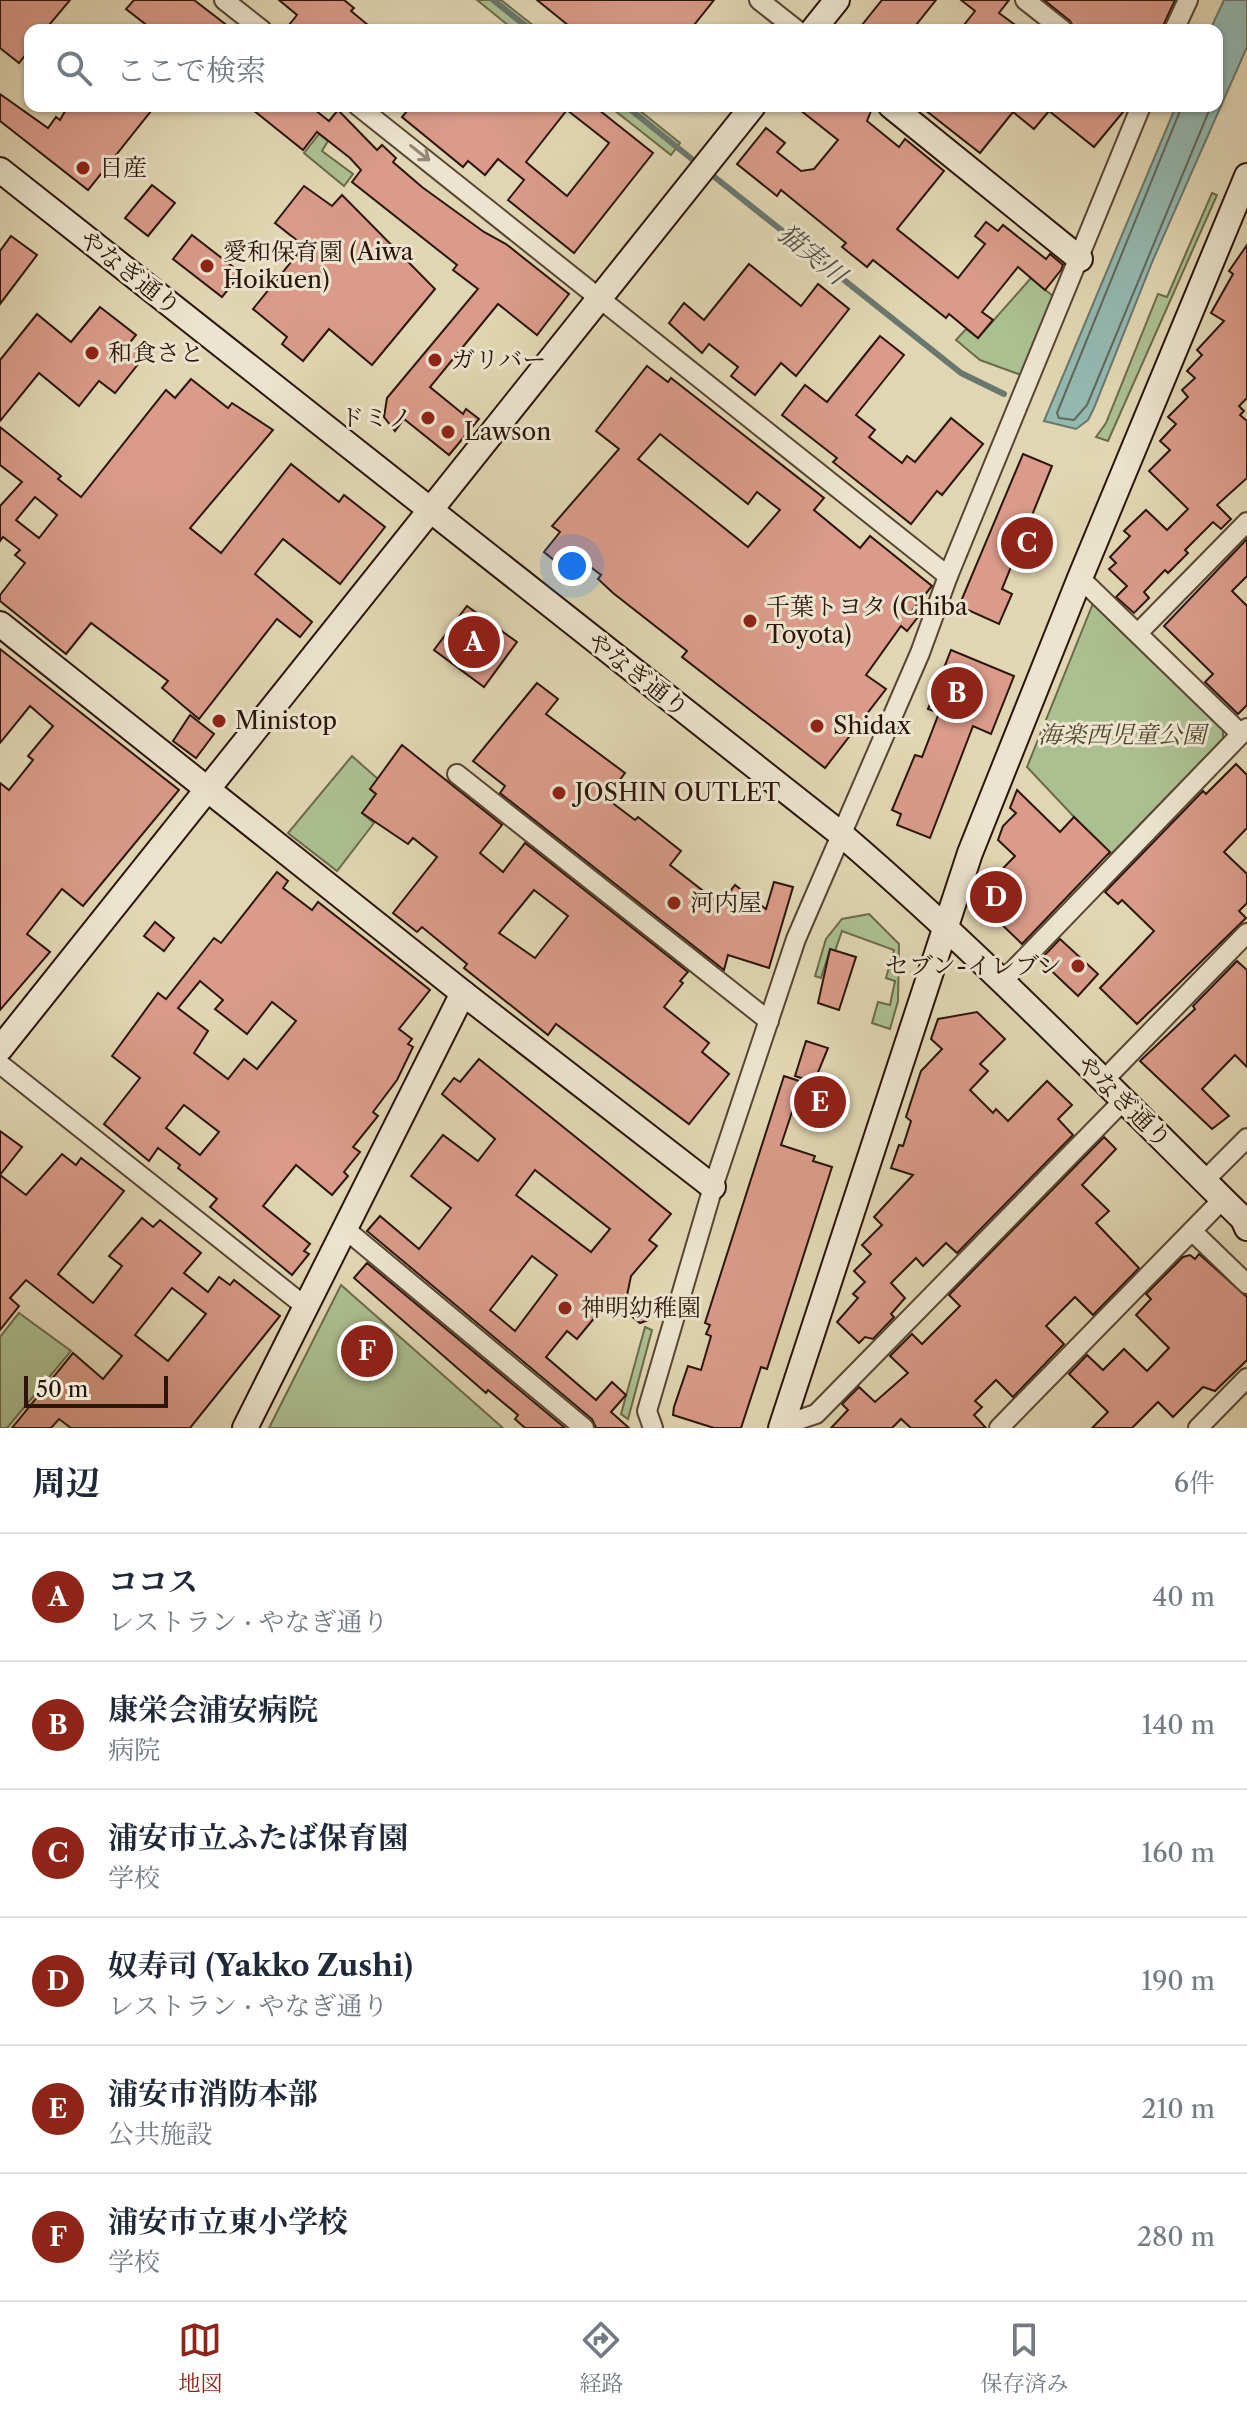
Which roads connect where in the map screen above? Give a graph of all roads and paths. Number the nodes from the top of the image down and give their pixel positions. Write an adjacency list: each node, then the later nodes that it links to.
1 (224, 0): 6 (street)
2 (759, 0): 7 (street)
3 (837, 0): 8 (street)
4 (1025, 0): 9 (street)
5 (1188, 0): 10 (street)
6 (254, 24)
7 (789, 24)
8 (818, 24)
9 (1055, 24)
10 (1177, 24)
11 (366, 112): 18 (street, one-way to 18)
12 (748, 112): 18 (street)
13 (898, 112): 17 (street)
14 (1139, 112): 17 (street)
15 (0, 170): 19 (street, やなぎ通り)
16 (1244, 193): 22 (street)
17 (1080, 259): 21 (street)
18 (600, 299): 19 (street); 21 (street)
19 (430, 512): 27 (street); 28 (street, やなぎ通り)
20 (1247, 522): 24 (street)
21 (948, 576): 28 (street)
22 (1080, 578): 24 (street); 29 (street)
23 (0, 624): 27 (street)
24 (1138, 633): 25 (street)
25 (1244, 731): 31 (street)
26 (457, 774): 33 (street)
27 (207, 788): 32 (street); 34 (street)
28 (842, 835): 29 (street, やなぎ通り); 33 (street)
29 (945, 928): 31 (street, やなぎ通り); 48 (street)
30 (1247, 933): 36 (street)
31 (1002, 982): 36 (street, やなぎ通り)
32 (463, 993): 40 (street); 43 (street)
33 (769, 1021): 40 (street)
34 (0, 1049)
35 (0, 1064): 46 (street)
36 (1103, 1081): 37 (street, やなぎ通り)
37 (1123, 1101): 39 (street, やなぎ通り); 48 (street)
38 (1243, 1148): 39 (street)
39 (1204, 1181): 41 (street, やなぎ通り)
40 (713, 1187): 51 (street)
41 (1223, 1199): 42 (street, やなぎ通り); 44 (street)
42 (1246, 1222)
43 (345, 1229): 46 (street); 50 (street)
44 (1192, 1231): 45 (street); 52 (street)
45 (1247, 1284)
46 (306, 1307): 49 (street)
47 (1247, 1378): 53 (street)
48 (783, 1422)
49 (245, 1428)
50 (584, 1428)
51 (653, 1428)
52 (999, 1428)
53 (1198, 1428)

